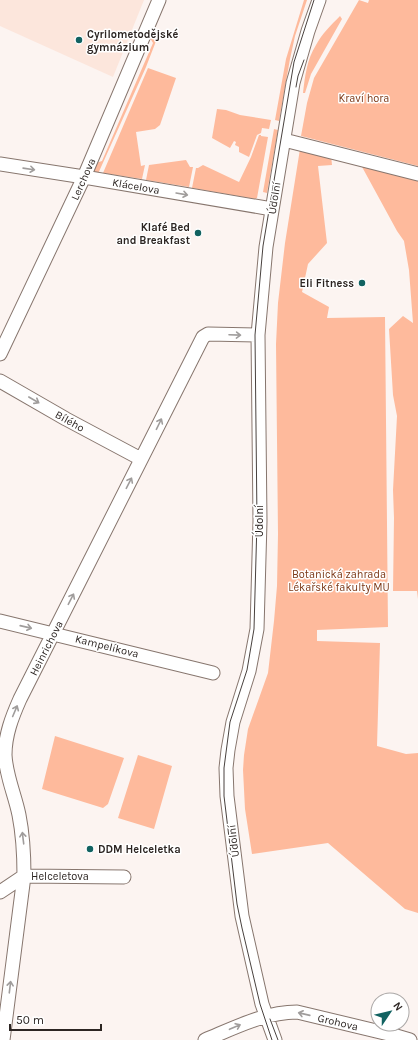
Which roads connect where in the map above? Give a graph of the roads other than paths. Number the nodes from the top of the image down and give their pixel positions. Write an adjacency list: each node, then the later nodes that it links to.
1 (159, 0): 6 (street, Lerchova)
2 (319, 0): 3 (street, Údolní)
3 (284, 140): 5 (street); 7 (street, Údolní)
4 (0, 164): 6 (street, Klácelova, one-way to 6)
5 (418, 174)
6 (84, 177): 7 (street, Klácelova, one-way to 7); 9 (street, Lerchova)
7 (272, 209): 8 (street, Údolní)
8 (258, 335): 11 (street, Heinrichova, one-way to 8); 18 (street, Údolní)
9 (0, 354)
10 (0, 381): 11 (street, Bílého, one-way to 11)
11 (141, 459): 13 (street, Heinrichova, one-way to 11)
12 (0, 621): 13 (street, Kampelíkova, one-way to 13)
13 (53, 634): 14 (street, Kampelíkova); 15 (street, Heinrichova, one-way to 13)
14 (213, 672)
15 (24, 876): 16 (street, Helceletova); 17 (street, Helceletova); 19 (street, Heinrichova, one-way to 15)
16 (124, 877)
17 (0, 892)
18 (266, 1016): 20 (street, Grohova, one-way to 18); 21 (street, Údolní); 22 (street, Grohova, one-way to 18)
19 (3, 1040)
20 (205, 1040)
21 (275, 1040)
22 (410, 1040)

